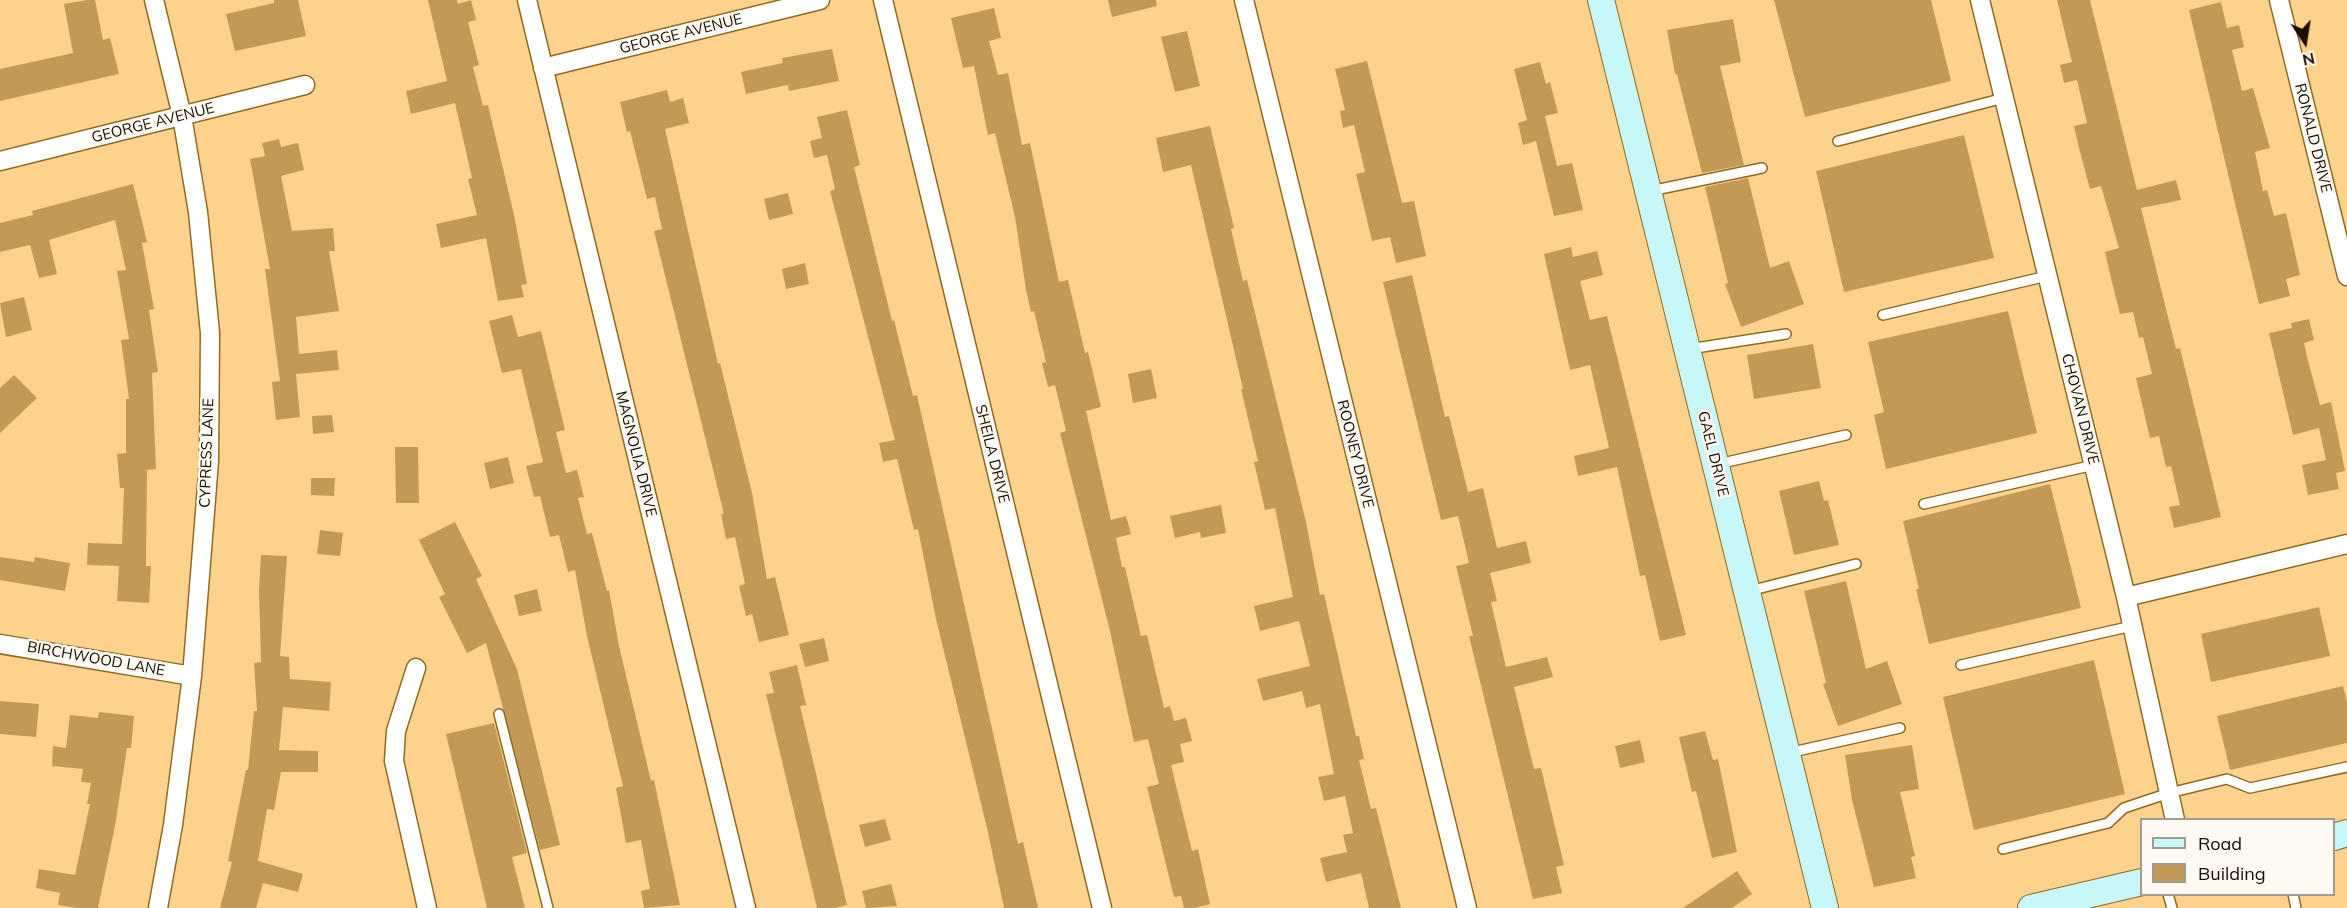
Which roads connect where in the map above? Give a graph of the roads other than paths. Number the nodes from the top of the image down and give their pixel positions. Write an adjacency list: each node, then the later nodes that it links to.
1 (154, 0): 12 (street, CYPRESS LANE)
2 (527, 0): 9 (street, MAGNOLIA DRIVE)
3 (820, 0): 9 (street, GEORGE AVENUE)
4 (883, 0): 47 (street, SHEILA DRIVE)
5 (1244, 0): 48 (street, ROONEY DRIVE)
6 (1601, 0): 16 (street, GAEL DRIVE)
7 (1980, 0): 11 (street, CHOVAN DRIVE)
8 (2279, 0): 18 (street, RONALD DRIVE)
9 (543, 68): 46 (street, MAGNOLIA DRIVE)
10 (306, 86): 12 (street, GEORGE AVENUE)
11 (2004, 98): 13 (lane); 17 (street, CHOVAN DRIVE)
12 (182, 116): 14 (street, GEORGE AVENUE); 34 (street, CYPRESS LANE)
13 (1838, 141)
14 (0, 161)
15 (1762, 168): 16 (lane)
16 (1648, 191): 21 (street, GAEL DRIVE)
17 (2047, 276): 19 (lane); 24 (street, CHOVAN DRIVE)
18 (2347, 276)
19 (1883, 315)
20 (1786, 334): 21 (lane)
21 (1687, 349): 23 (street, GAEL DRIVE)
22 (1846, 435): 23 (lane)
23 (1715, 465): 28 (street, GAEL DRIVE)
24 (2094, 465): 25 (lane); 29 (street, CHOVAN DRIVE)
25 (1924, 504)
26 (2347, 544): 29 (street)
27 (1856, 564): 28 (lane)
28 (1747, 591): 37 (street, GAEL DRIVE)
29 (2126, 597): 30 (street, CHOVAN DRIVE)
30 (2132, 626): 32 (lane); 39 (street, CHOVAN DRIVE)
31 (0, 644): 34 (street, BIRCHWOOD LANE)
32 (1961, 665)
33 (416, 668): 44 (street)
34 (192, 676): 43 (street, CYPRESS LANE)
35 (500, 714): 45 (lane)
36 (1900, 728): 37 (lane)
37 (1787, 753): 49 (street, GAEL DRIVE)
38 (2347, 767): 39 (lane)
39 (2169, 792): 40 (street, CHOVAN DRIVE); 41 (lane)
40 (2175, 818)
41 (2003, 849)
42 (2140, 882): 50 (street)
43 (158, 908)
44 (427, 908)
45 (548, 908)
46 (746, 908)
47 (1102, 908)
48 (1467, 908)
49 (1825, 908)
50 (2031, 908)

